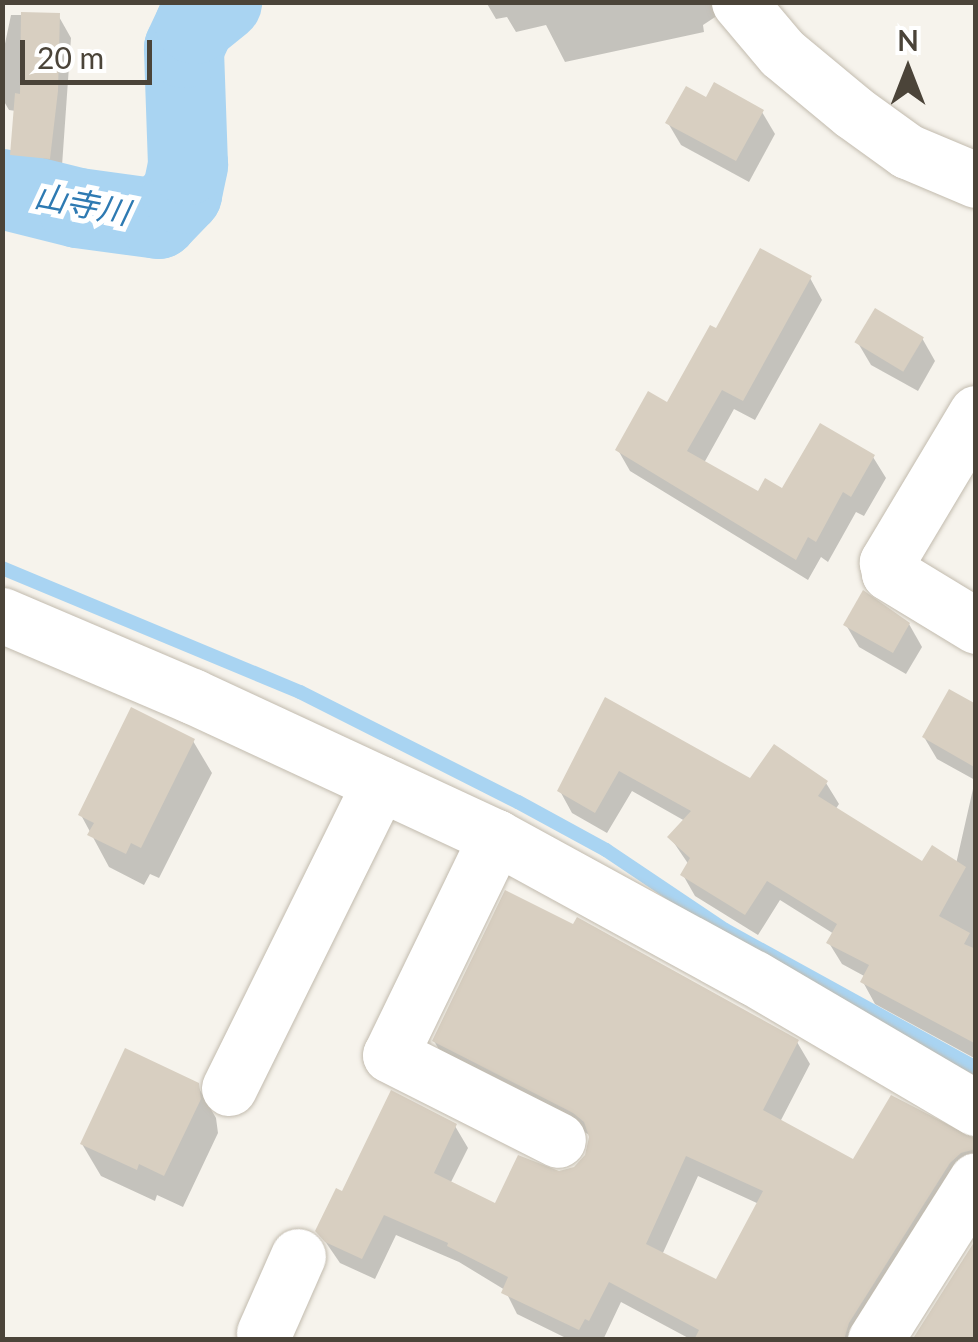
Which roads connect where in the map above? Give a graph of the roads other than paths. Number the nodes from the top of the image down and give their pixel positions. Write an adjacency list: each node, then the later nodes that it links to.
1 (740, 2): 2 (street)
2 (976, 180)
3 (976, 413): 5 (street)
4 (2, 615): 6 (street)
5 (976, 626)
6 (380, 783): 7 (street); 8 (street)
7 (496, 838): 9 (street); 10 (street)
8 (229, 1088)
9 (976, 1108)
10 (558, 1140)
11 (976, 1180): 14 (street)
12 (298, 1256): 13 (street)
13 (268, 1337)
14 (876, 1340)

